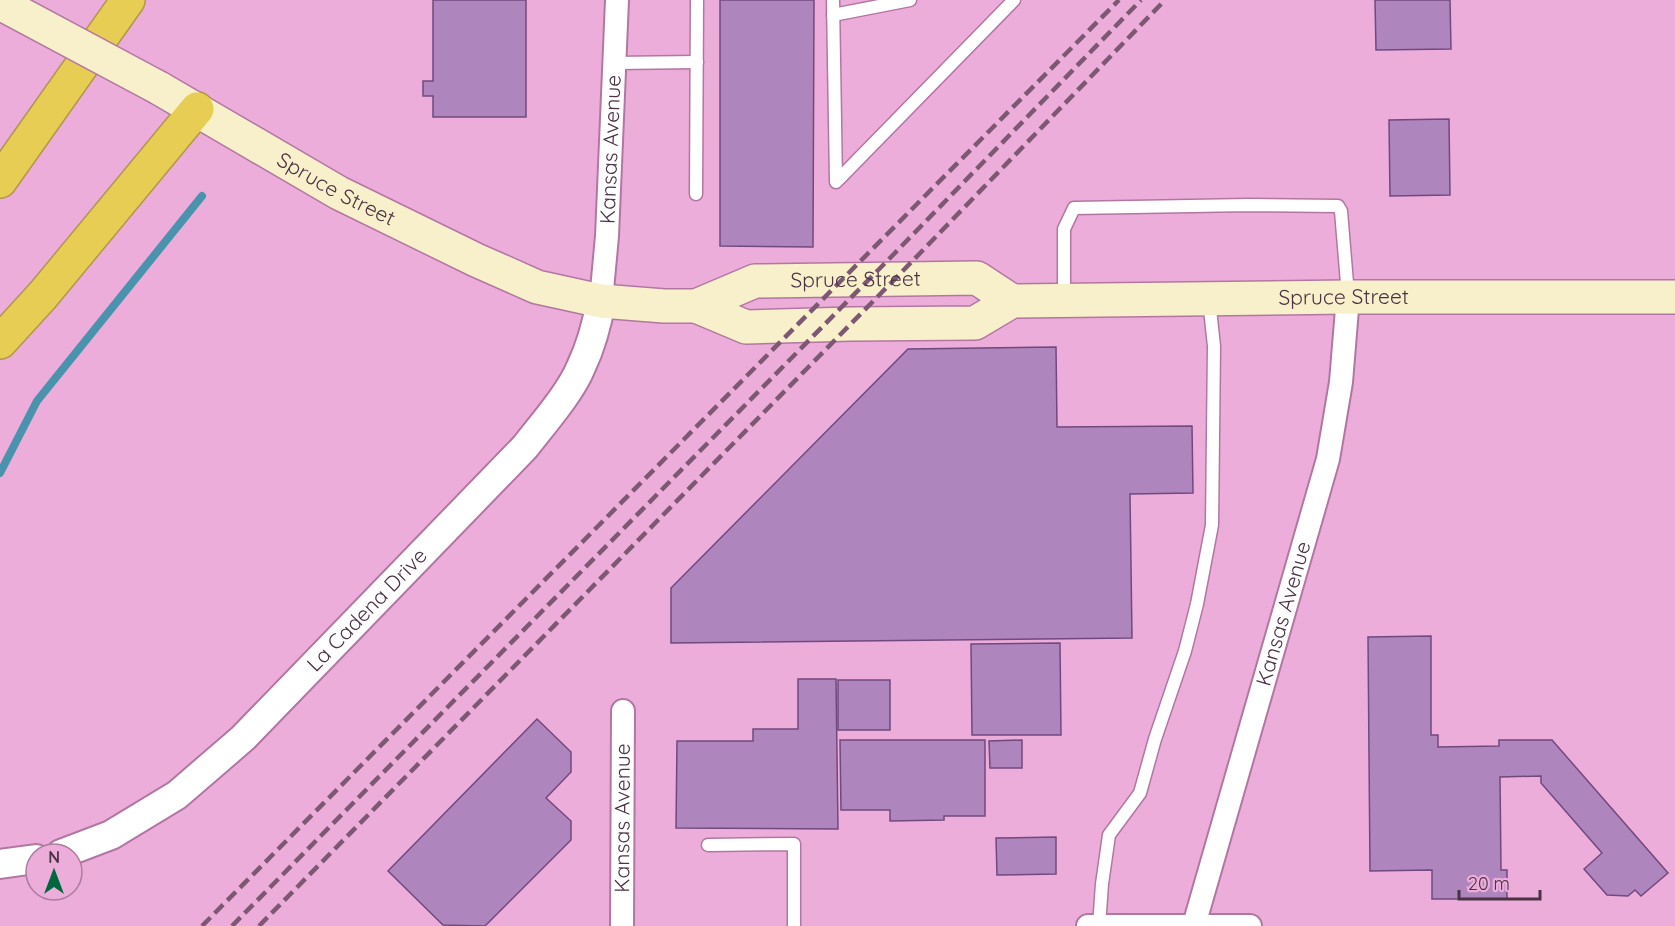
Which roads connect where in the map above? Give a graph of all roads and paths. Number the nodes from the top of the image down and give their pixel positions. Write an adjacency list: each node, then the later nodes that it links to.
1 (10, 0): 10 (highway)
2 (128, 0): 14 (highway)
3 (617, 0): 12 (street, Kansas Avenue)
4 (697, 0): 11 (lane)
5 (833, 0): 9 (lane)
6 (910, 0): 9 (lane)
7 (1014, 0): 9 (lane)
8 (0, 3): 13 (main road, Spruce Street, bridge)
9 (833, 15)
10 (0, 18)
11 (697, 62): 12 (lane); 15 (lane)
12 (615, 63): 20 (street, Kansas Avenue)
13 (197, 109): 20 (main road, Spruce Street); 23 (highway)
14 (0, 181)
15 (696, 194)
16 (1348, 297): 17 (main road, Spruce Street); 18 (main road, Spruce Street); 19 (lane); 33 (street, Kansas Avenue)
17 (1675, 297)
18 (1209, 298): 19 (main road, Spruce Street); 32 (lane)
19 (1064, 300): 21 (main road, Spruce Street)
20 (601, 301): 22 (main road, Spruce Street); 25 (street, La Cadena Drive)
21 (1012, 301): 22 (main road, Spruce Street); 22 (main road, Spruce Street)
22 (696, 306)
23 (0, 342)
24 (623, 711): 29 (street, Kansas Avenue)
25 (84, 845)
26 (708, 845): 30 (lane)
27 (24, 861): 28 (street)
28 (0, 864)
29 (622, 926)
30 (794, 926)
31 (1088, 926): 32 (street)
32 (1099, 926): 33 (street)
33 (1194, 926): 34 (street)
34 (1250, 926)

